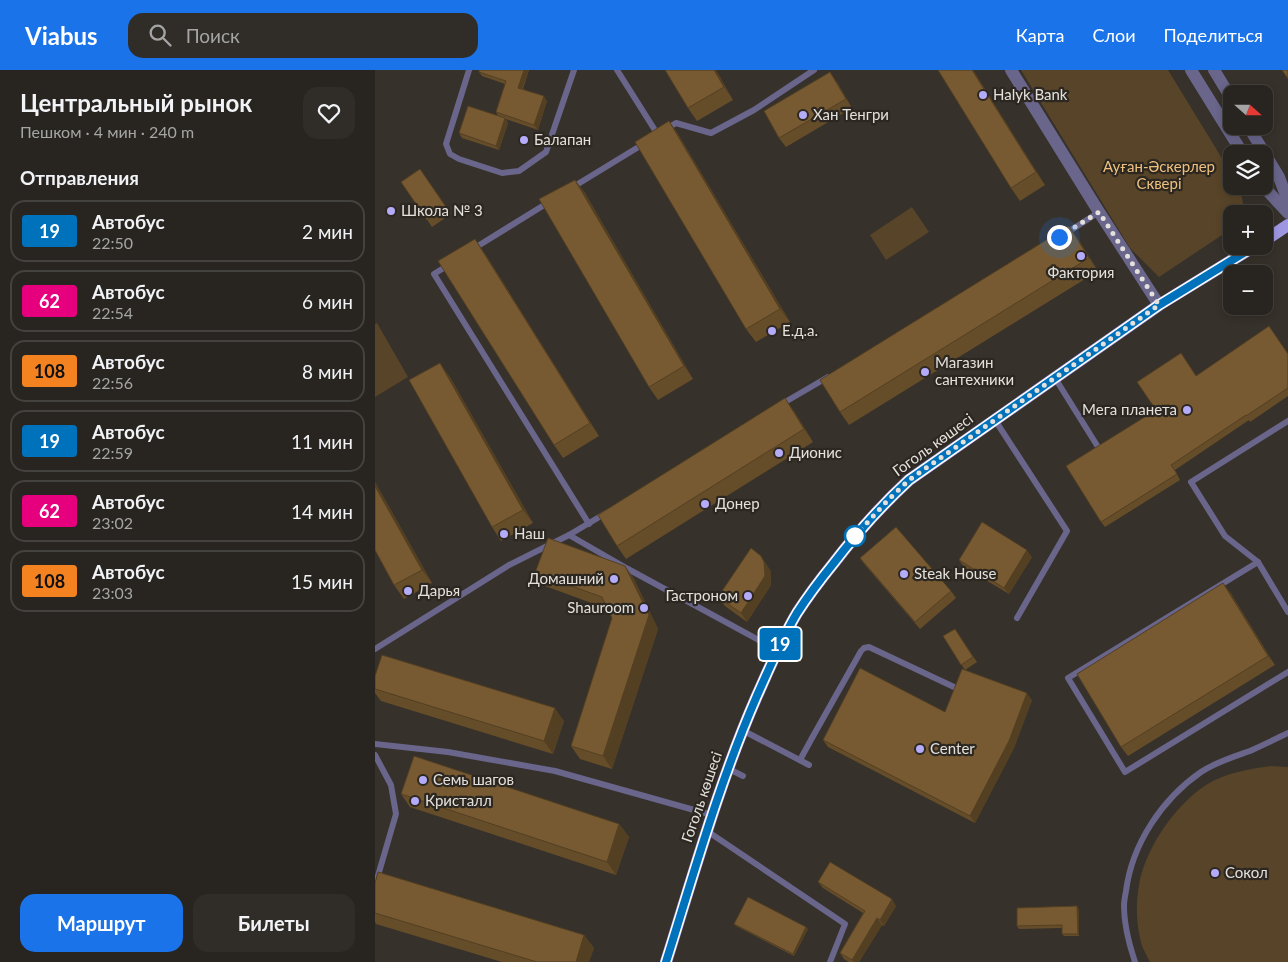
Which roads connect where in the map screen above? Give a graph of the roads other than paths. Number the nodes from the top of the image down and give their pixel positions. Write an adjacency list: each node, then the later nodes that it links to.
1 (469, 70): 2 (lane)
2 (574, 70)
3 (617, 70): 9 (lane)
4 (814, 70): 9 (lane)
5 (1011, 70): 16 (street)
6 (1191, 70): 11 (street)
7 (1214, 70): 8 (street)
8 (1223, 85)
9 (658, 135): 12 (lane)
10 (1253, 135): 15 (street)
11 (1237, 145)
12 (571, 189)
13 (1271, 195): 17 (street)
14 (554, 199): 21 (lane)
15 (1288, 201)
16 (1099, 212): 20 (lane); 24 (street)
17 (1288, 213)
18 (1288, 225): 19 (main road)
19 (1273, 234)
20 (1055, 239)
21 (465, 254)
22 (1240, 255): 24 (main road, Гоголь көшесі)
23 (457, 259): 32 (lane)
24 (1159, 305): 26 (main road, Гоголь көшесі)
25 (835, 373): 27 (lane)
26 (1055, 378): 28 (main road, Гоголь көшесі); 30 (lane)
27 (776, 408)
28 (995, 420): 36 (lane); 38 (main road, Гоголь көшесі)
29 (1288, 421): 34 (lane)
30 (1098, 448)
31 (614, 508): 32 (lane)
32 (589, 524): 33 (lane)
33 (569, 536): 37 (lane); 38 (lane)
34 (1258, 562): 35 (lane); 39 (lane)
35 (1288, 612)
36 (1017, 618)
37 (375, 649)
38 (777, 650): 41 (main road, Гоголь көшесі)
39 (1288, 672)
40 (954, 687): 45 (lane)
41 (742, 730): 45 (lane); 47 (main road, Гоголь көшесі)
42 (1288, 733): 54 (lane)
43 (375, 744): 49 (lane)
44 (375, 755): 51 (lane)
45 (800, 760): 46 (lane)
46 (809, 765)
47 (729, 769): 48 (lane); 49 (main road, Гоголь көшесі)
48 (743, 776)
49 (712, 816): 50 (main road, Гоголь көшесі)
50 (707, 831): 52 (main road, Гоголь көшесі); 53 (lane)
51 (375, 886)
52 (666, 962)
53 (830, 962)
54 (1135, 962)

